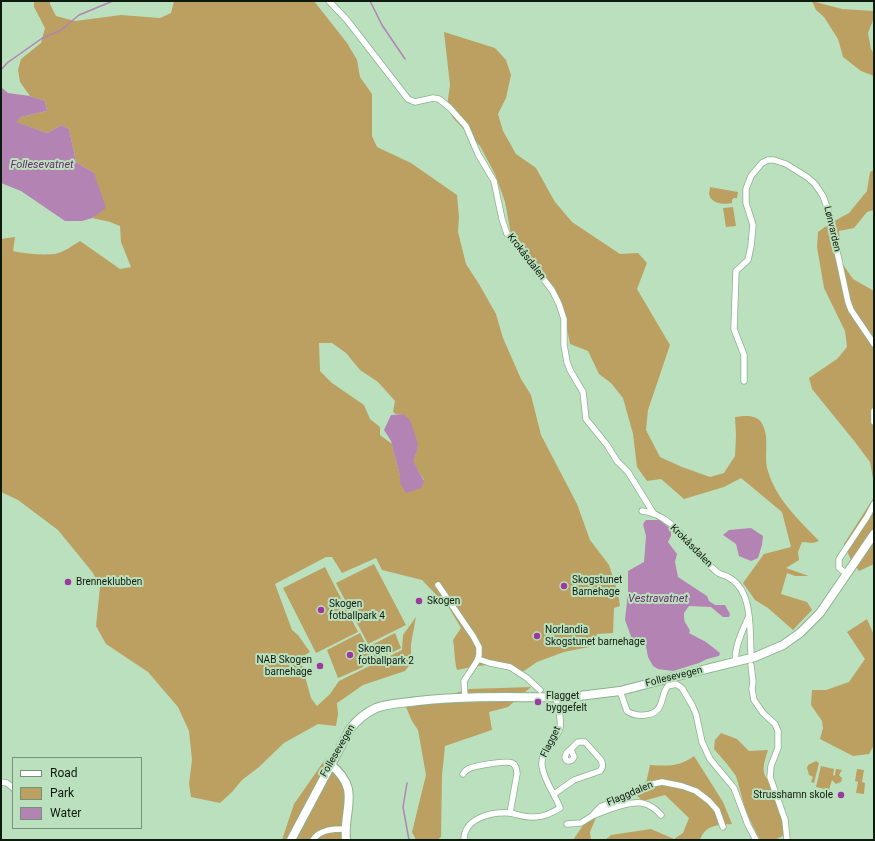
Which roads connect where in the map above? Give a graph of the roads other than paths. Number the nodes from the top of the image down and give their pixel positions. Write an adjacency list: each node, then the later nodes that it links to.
1 (329, 1): 8 (street, Krokåsdalen)
2 (874, 344): 3 (street, Lønvarden)
3 (744, 381)
4 (874, 411): 5 (street)
5 (874, 422)
6 (874, 504): 10 (street)
7 (642, 511): 8 (street, Krokåsdalen)
8 (654, 514): 12 (street, Krokåsdalen)
9 (874, 534): 10 (main road, Follesevegen)
10 (847, 574): 15 (main road, Follesevegen)
11 (438, 585): 14 (street)
12 (748, 618): 13 (street, Krokåsdalen); 15 (street, Krokåsdalen)
13 (750, 653)
14 (478, 659): 17 (street); 20 (street)
15 (736, 662): 18 (main road, Follesevegen)
16 (751, 665): 33 (street)
17 (540, 690)
18 (620, 691): 19 (main road, Follesevegen); 38 (street)
19 (556, 697): 20 (main road, Follesevegen); 26 (street, Flagget)
20 (465, 698): 22 (main road, Follesevegen)
21 (570, 750): 26 (street)
22 (328, 768): 32 (main road); 34 (main road, Follesevegen)
23 (463, 774): 27 (street)
24 (1, 782): 25 (street)
25 (12, 787)
26 (554, 794): 27 (street, Flagget)
27 (510, 813): 37 (street)
28 (592, 816): 29 (street, Flaggdalen); 30 (street, Flaggdalen); 31 (street, Flaggdalen)
29 (661, 816)
30 (567, 824)
31 (723, 827)
32 (346, 829): 35 (street); 36 (main road)
33 (787, 839)
34 (291, 840)
35 (313, 840)
36 (346, 840)
37 (464, 840)
38 (756, 840)

